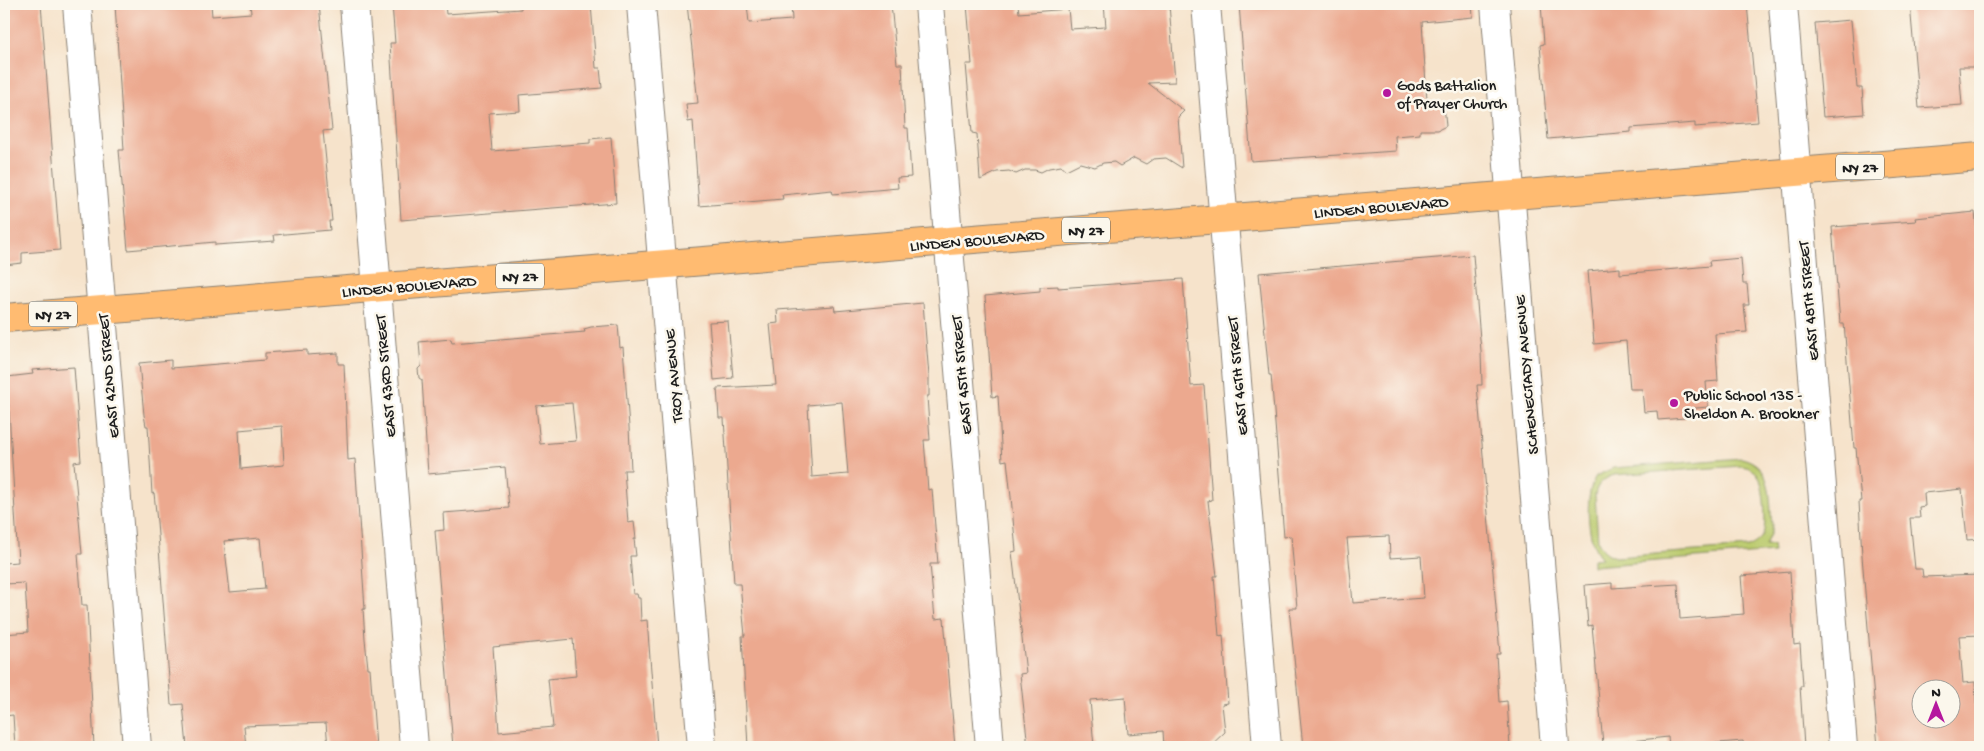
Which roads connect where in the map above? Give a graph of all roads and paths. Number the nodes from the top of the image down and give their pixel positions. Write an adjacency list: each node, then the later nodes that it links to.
1 (77, 4): 15 (street, EAST 42ND STREET)
2 (354, 4): 14 (street, EAST 43RD STREET)
3 (641, 4): 13 (street, TROY AVENUE)
4 (929, 4): 12 (street, EAST 45TH STREET)
5 (1206, 4): 11 (street, EAST 46TH STREET)
6 (1495, 4): 10 (street, SCHENECTADY AVENUE)
7 (1783, 4): 9 (street, EAST 48TH STREET)
8 (1980, 158): 9 (highway, LINDEN BOULEVARD / NY 27)
9 (1797, 173): 10 (highway, LINDEN BOULEVARD / NY 27); 23 (street, EAST 48TH STREET)
10 (1510, 195): 11 (highway, LINDEN BOULEVARD / NY 27); 22 (street, SCHENECTADY AVENUE)
11 (1224, 219): 12 (highway, LINDEN BOULEVARD / NY 27); 21 (street, EAST 46TH STREET)
12 (948, 242): 13 (highway, LINDEN BOULEVARD / NY 27); 20 (street, EAST 45TH STREET)
13 (663, 265): 14 (highway, LINDEN BOULEVARD / NY 27); 19 (street, TROY AVENUE)
14 (377, 288): 15 (highway, LINDEN BOULEVARD / NY 27); 18 (street, EAST 43RD STREET)
15 (101, 310): 16 (highway, LINDEN BOULEVARD / NY 27); 17 (street, EAST 42ND STREET)
16 (4, 318)
17 (137, 747)
18 (414, 747)
19 (702, 747)
20 (990, 747)
21 (1267, 747)
22 (1555, 747)
23 (1842, 747)

